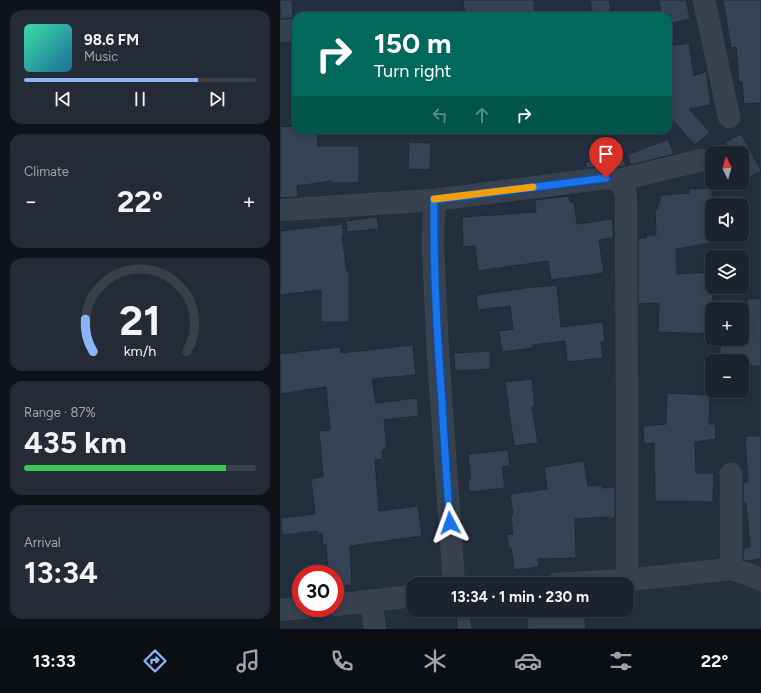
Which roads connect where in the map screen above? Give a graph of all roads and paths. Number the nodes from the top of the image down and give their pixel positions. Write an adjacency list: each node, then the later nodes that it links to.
1 (704, 0): 4 (street)
2 (292, 30): 3 (street)
3 (280, 32)
4 (729, 117)
5 (702, 160): 6 (street)
6 (618, 180): 7 (street); 12 (street)
7 (434, 200): 8 (street); 11 (street)
8 (280, 210)
9 (731, 474): 10 (street)
10 (731, 568): 13 (street); 14 (street)
11 (454, 577)
12 (627, 577)
13 (634, 579)
14 (761, 580)
15 (406, 597): 16 (street)
16 (371, 601): 17 (street); 20 (street)
17 (344, 604)
18 (292, 609): 19 (street)
19 (280, 610)
20 (375, 629)

